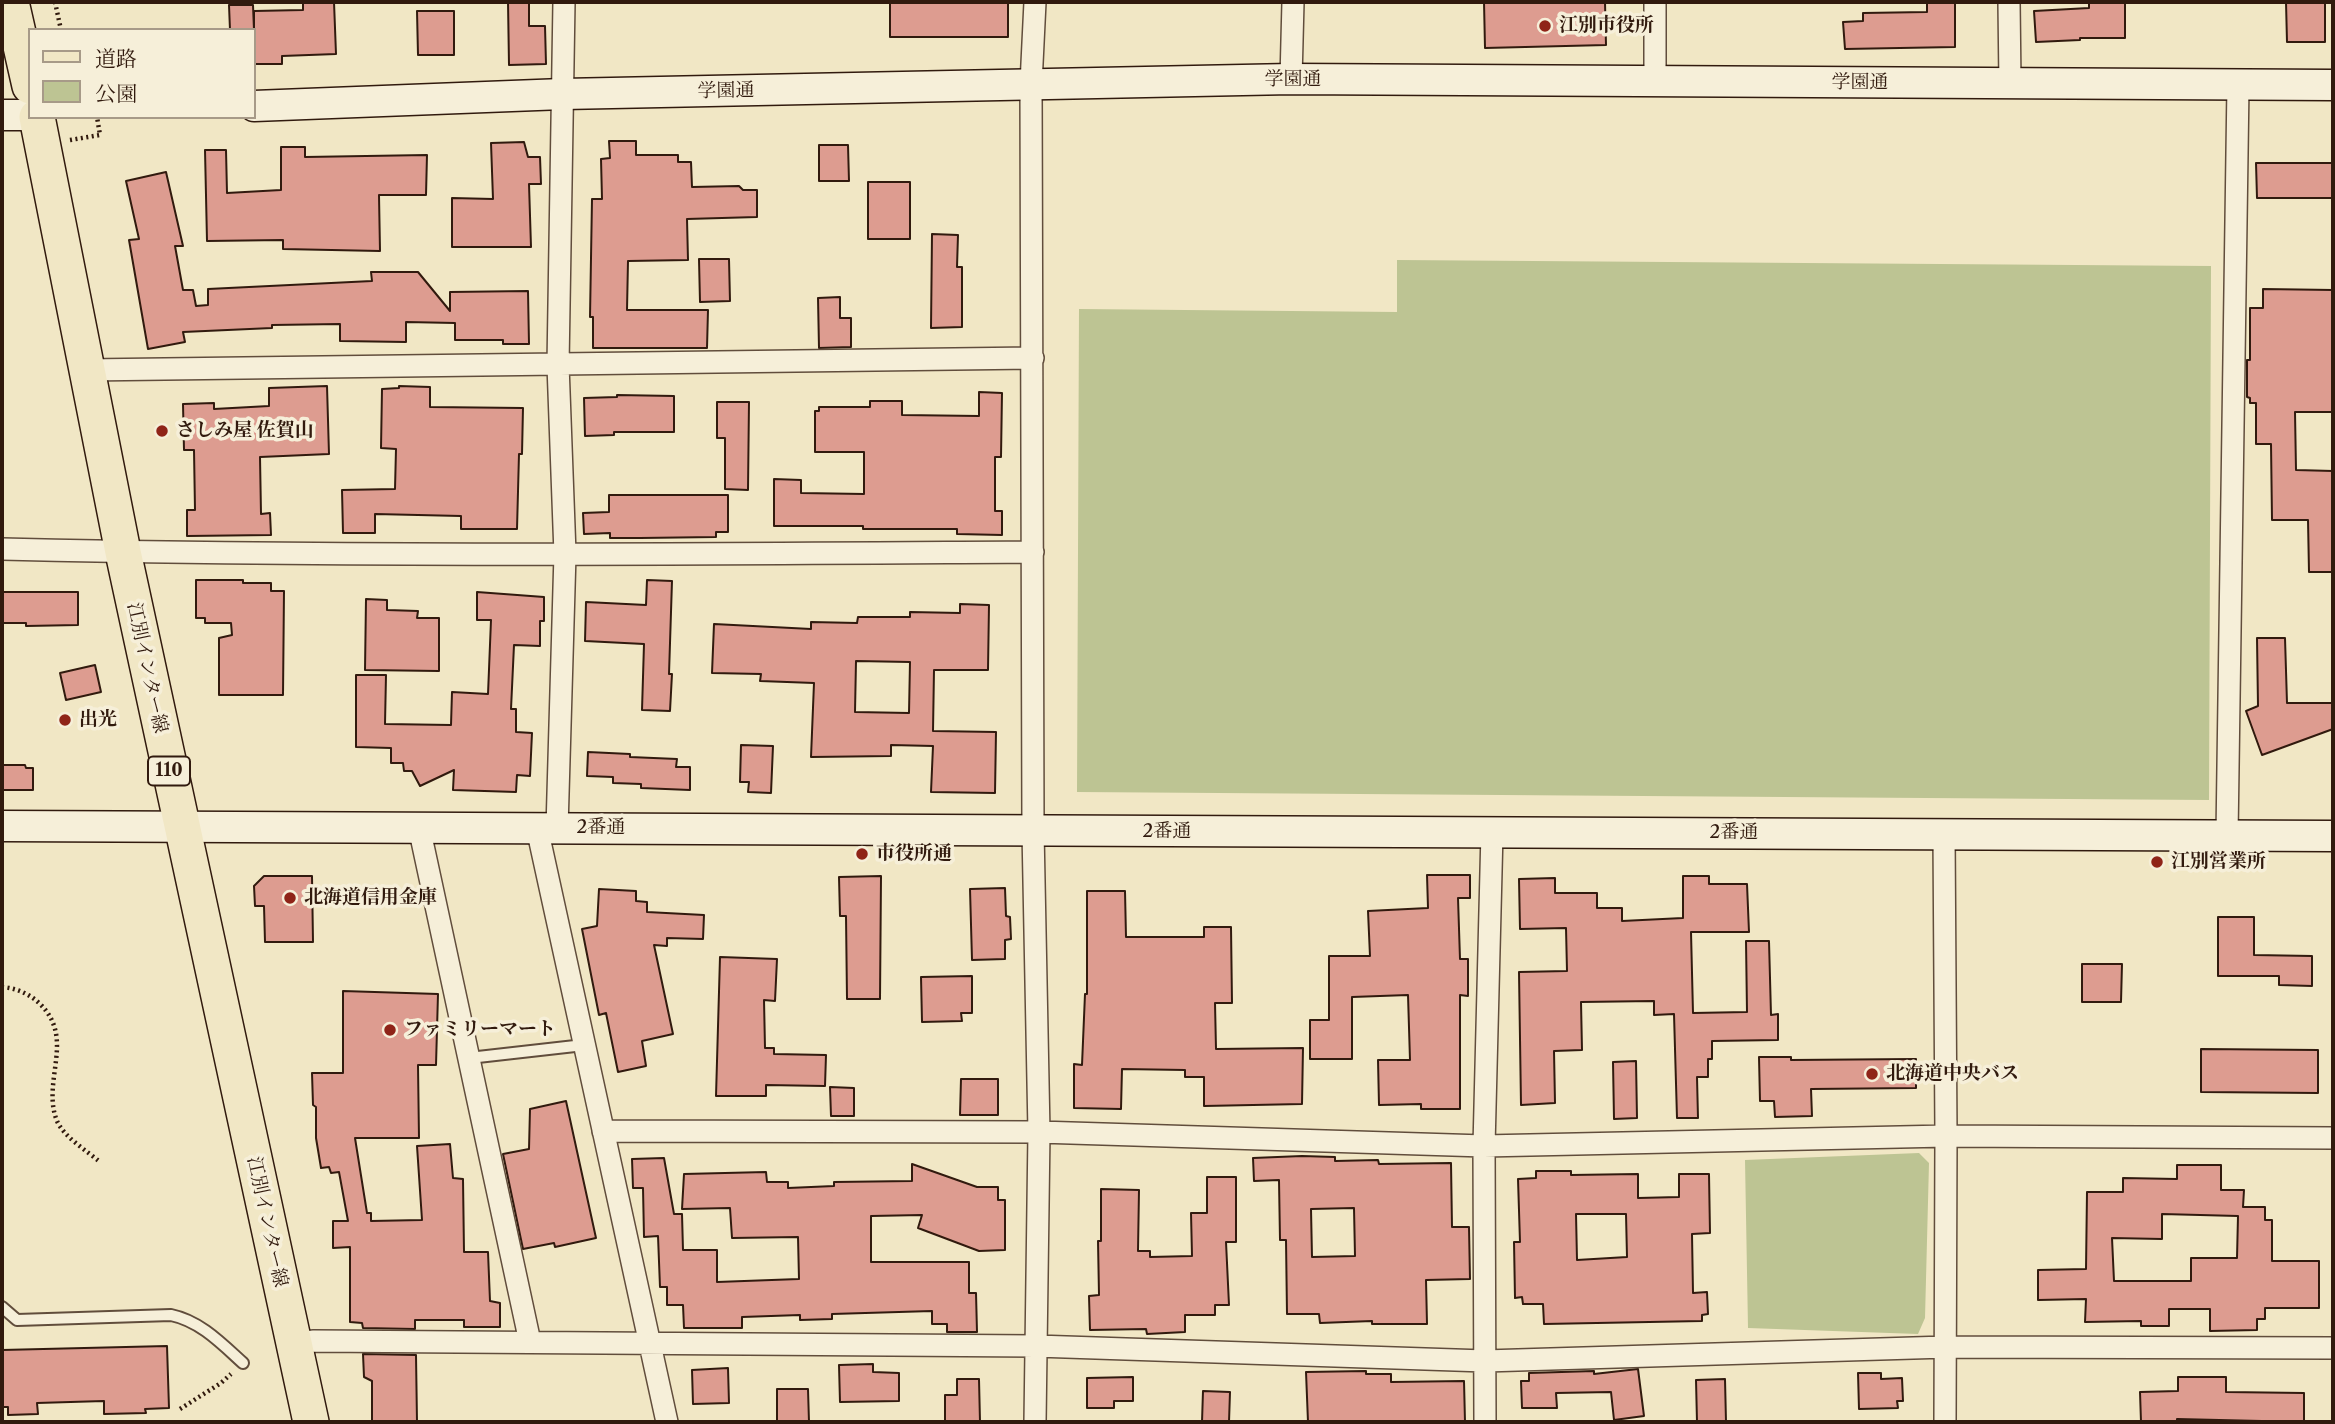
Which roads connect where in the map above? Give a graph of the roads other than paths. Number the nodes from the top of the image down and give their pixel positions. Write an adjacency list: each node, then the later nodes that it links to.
1 (11, 2): 7 (main road)
2 (564, 2): 14 (street)
3 (1035, 2): 10 (street)
4 (1293, 2): 8 (street)
5 (1655, 2): 9 (street)
6 (2009, 2): 11 (street)
7 (28, 77)
8 (1291, 79): 9 (street, 学園通); 10 (street, 学園通)
9 (1655, 81): 11 (street, 学園通)
10 (1031, 84): 14 (street, 学園通); 19 (street)
11 (2010, 84): 12 (street, 学園通)
12 (2238, 85): 13 (street, 学園通); 33 (street)
13 (2333, 85)
14 (563, 94): 15 (street, 学園通); 20 (street)
15 (256, 106)
16 (2, 115): 17 (street)
17 (28, 115)
18 (37, 119): 21 (main road, 江別インター線 / 110)
19 (1033, 358): 20 (street); 24 (street)
20 (558, 365): 21 (street); 25 (street)
21 (86, 370): 23 (main road, 江別インター線 / 110)
22 (2, 549): 23 (street)
23 (123, 552): 25 (street); 27 (main road, 江別インター線 / 110)
24 (1033, 552): 25 (street); 30 (street)
25 (565, 554): 29 (street)
26 (2, 826): 27 (street, 2番通)
27 (181, 827): 28 (street, 2番通); 44 (main road, 江別インター線 / 110)
28 (419, 827): 29 (street, 2番通); 36 (street)
29 (547, 828): 30 (street, 2番通); 35 (street)
30 (1033, 831): 31 (street, 2番通); 38 (street)
31 (1492, 832): 32 (street, 2番通); 41 (street)
32 (1944, 834): 33 (street, 2番通); 39 (street)
33 (2227, 835): 34 (street, 2番通)
34 (2333, 836)
35 (584, 1045): 36 (lane); 37 (street)
36 (469, 1058): 43 (street)
37 (603, 1131): 38 (street); 45 (street)
38 (1038, 1132): 41 (street); 46 (street)
39 (1947, 1136): 40 (street); 41 (street); 47 (street)
40 (2333, 1138)
41 (1484, 1146): 49 (street)
42 (2, 1307): 50 (lane)
43 (530, 1342): 44 (street); 45 (street)
44 (294, 1343): 51 (main road, 江別インター線 / 110)
45 (649, 1343): 46 (street); 52 (street)
46 (1036, 1346): 49 (street); 53 (street)
47 (1946, 1347): 48 (street); 49 (street); 55 (street)
48 (2333, 1348)
49 (1485, 1360): 54 (street)
50 (243, 1363)
51 (311, 1422)
52 (667, 1422)
53 (1035, 1422)
54 (1485, 1422)
55 (1945, 1422)

